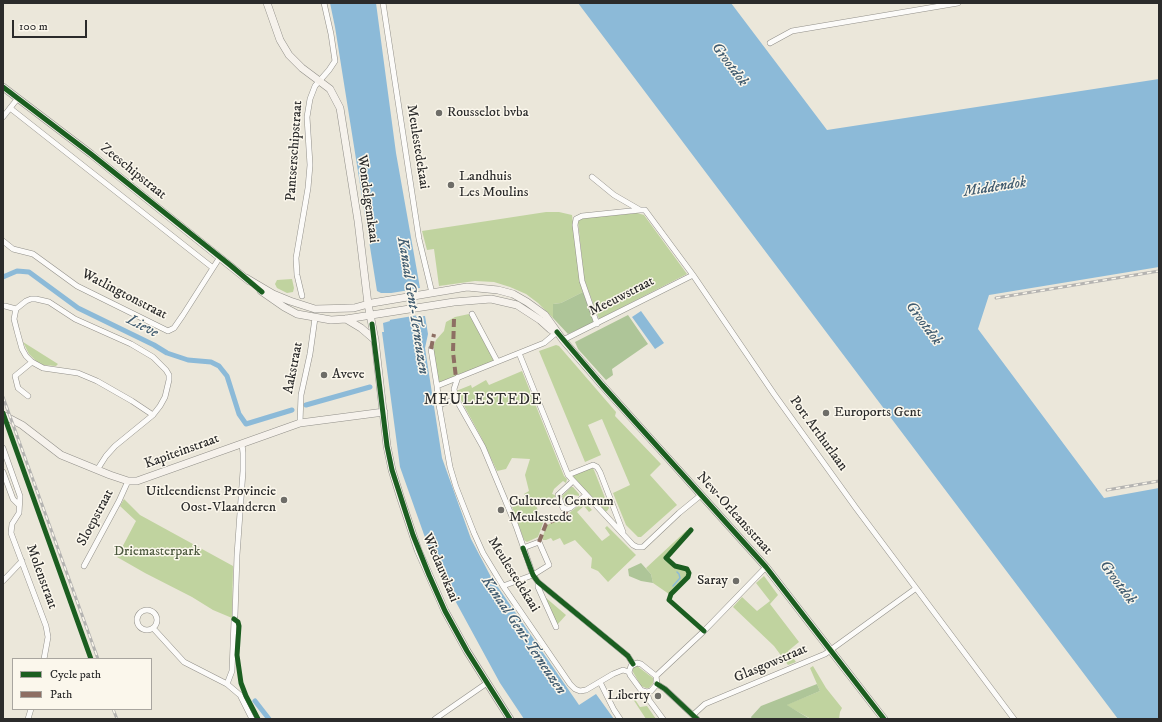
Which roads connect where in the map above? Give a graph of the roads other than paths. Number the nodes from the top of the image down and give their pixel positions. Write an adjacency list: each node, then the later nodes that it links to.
1 (267, 3): 6 (main road)
2 (324, 3): 6 (street)
3 (383, 3): 18 (street, Meulestedekaai)
4 (958, 3): 5 (street)
5 (770, 43)
6 (319, 81): 19 (street, Pantserschipstraat); 20 (main road, Wondelgemkaai)
7 (3, 87): 8 (main road, Zeeschipstraat)
8 (18, 98): 9 (street); 14 (main road, Zeeschipstraat)
9 (10, 108): 10 (street); 15 (street)
10 (3, 117)
11 (592, 177): 12 (street, Port Arthurlaan)
12 (640, 210): 16 (street, Port Arthurlaan); 27 (street)
13 (3, 241): 15 (street, Watlingtonstraat)
14 (220, 257): 15 (street, Watlingtonstraat); 17 (main road, Zeeschipstraat)
15 (213, 268)
16 (693, 275): 27 (street, Meeuwstraat); 65 (street, Port Arthurlaan)
17 (246, 278): 20 (main road, Zeeschipstraat); 25 (main road, Zeeschipstraat)
18 (432, 293): 20 (main road, New-Orleansstraat); 28 (main road, New-Orleansstraat)
19 (302, 296)
20 (368, 304): 24 (main road, Wondelgemkaai)
21 (3, 306): 22 (street)
22 (16, 309): 34 (street); 42 (street)
23 (472, 314): 33 (street)
24 (370, 316): 26 (main road, Zeeschipstraat); 28 (main road, New-Orleansstraat); 29 (main road, Wondelgemkaai)
25 (314, 318): 26 (main road, Zeeschipstraat); 43 (street, Aakstraat)
26 (346, 319): 29 (main road)
27 (597, 324): 30 (street, Meeuwstraat)
28 (557, 332): 30 (main road, New-Orleansstraat); 32 (street)
29 (374, 340): 40 (main road, Wondelgemkaai)
30 (563, 340): 52 (main road, New-Orleansstraat)
31 (431, 349): 36 (street)
32 (519, 353): 33 (street); 48 (street)
33 (497, 361): 35 (street)
34 (32, 362): 37 (street); 42 (street)
35 (457, 378): 36 (street); 38 (street)
36 (437, 386): 39 (street, Meulestedekaai)
37 (28, 396)
38 (456, 399): 39 (street); 57 (street)
39 (439, 405): 64 (street, Meulestedekaai)
40 (384, 412): 43 (main road, Kapiteinstraat); 73 (main road, Wiedauwkaai)
41 (3, 415): 46 (main road, Kapiteinstraat)
42 (153, 415): 46 (street)
43 (300, 423): 44 (main road, Kapiteinstraat)
44 (242, 444): 49 (main road, Kapiteinstraat); 75 (street)
45 (3, 448): 53 (street)
46 (97, 470): 49 (main road, Kapiteinstraat)
47 (3, 472): 53 (street)
48 (568, 475): 50 (street); 54 (street)
49 (128, 481): 59 (street, Sloepstraat)
50 (573, 481): 51 (street); 51 (street)
51 (586, 494): 55 (street)
52 (701, 495): 56 (street); 60 (main road, New-Orleansstraat)
53 (19, 505): 58 (street, Molenstraat)
54 (615, 510): 55 (street); 56 (street)
55 (606, 516): 56 (street)
56 (624, 535)
57 (523, 548): 61 (street); 61 (street)
58 (22, 561): 62 (street); 69 (street, Molenstraat)
59 (84, 566)
60 (766, 567): 68 (main road, New-Orleansstraat); 72 (street)
61 (533, 575): 63 (street); 64 (street)
62 (3, 581)
63 (538, 582): 66 (street); 70 (street)
64 (503, 586): 74 (street, Meulestedekaai)
65 (915, 589): 68 (street, Glasgowstraat); 85 (street, Port Arthurlaan)
66 (556, 627)
67 (153, 628): 75 (street)
68 (831, 651): 78 (street, Glasgowstraat); 84 (main road, New-Orleansstraat)
69 (44, 658)
70 (633, 664): 71 (street); 72 (street)
71 (629, 672): 74 (street, Meulestedekaai); 77 (street)
72 (656, 676): 76 (street)
73 (487, 683): 80 (street); 81 (main road, Wiedauwkaai)
74 (601, 683): 82 (street)
75 (227, 684): 79 (street)
76 (657, 684): 77 (street); 78 (street)
77 (647, 692): 83 (street)
78 (695, 717)
79 (252, 719)
80 (435, 719)
81 (510, 719)
82 (620, 719)
83 (662, 719)
84 (884, 719)
85 (1014, 719)

